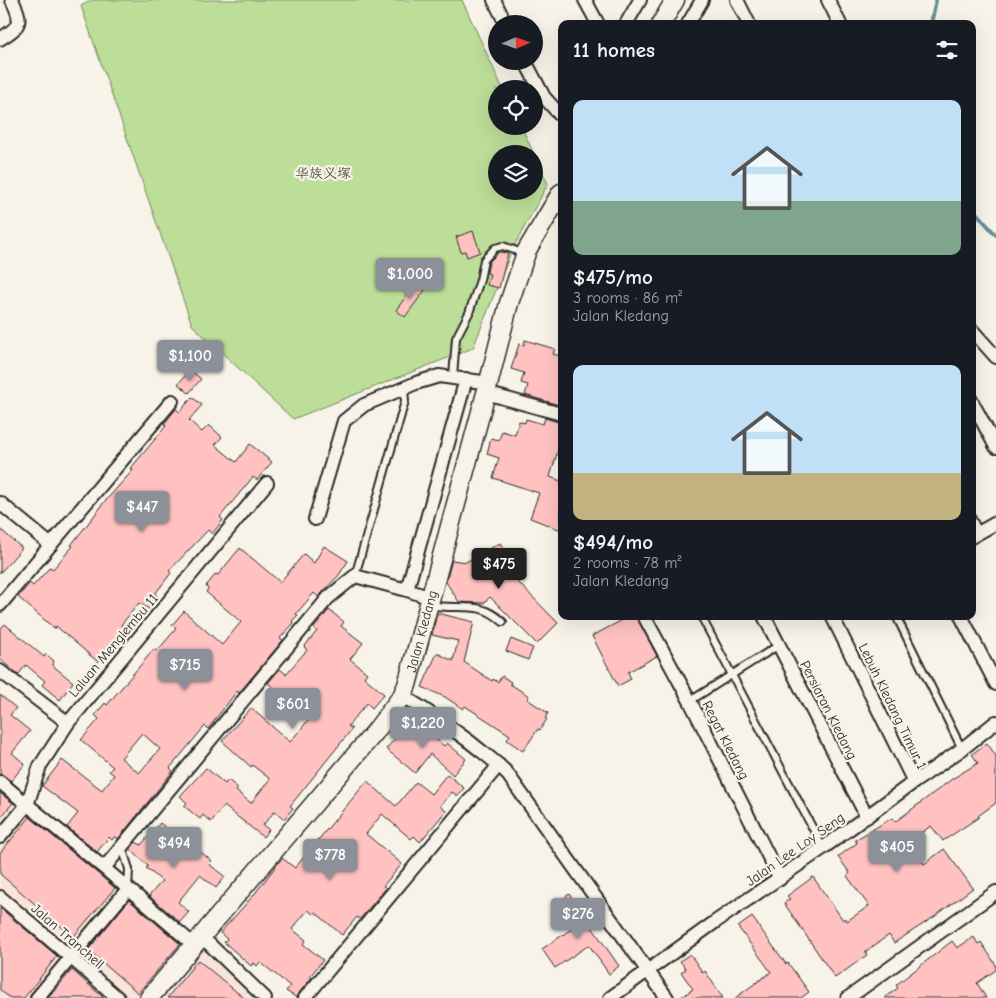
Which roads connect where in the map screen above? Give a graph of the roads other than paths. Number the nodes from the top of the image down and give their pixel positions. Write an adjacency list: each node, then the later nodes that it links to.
1 (12, 0): 16 (street)
2 (494, 0): 9 (street)
3 (585, 0): 10 (street)
4 (640, 0): 11 (street)
5 (675, 0): 12 (main road)
6 (702, 0): 13 (street)
7 (736, 0): 14 (street)
8 (828, 0): 15 (street)
9 (502, 15)
10 (596, 20)
11 (628, 20)
12 (663, 20)
13 (690, 20)
14 (747, 20)
15 (838, 20)
16 (0, 39)
17 (530, 70): 18 (street)
18 (558, 113)
19 (558, 198): 20 (main road, Jalan Kledang)
20 (526, 254): 23 (lane); 24 (main road, Jalan Kledang)
21 (976, 335): 22 (street)
22 (996, 357)
23 (459, 378): 24 (street); 25 (street); 37 (street)
24 (488, 388): 28 (street); 38 (main road, Jalan Kledang)
25 (404, 389): 32 (street); 36 (lane)
26 (172, 401): 35 (street)
27 (976, 409): 29 (street)
28 (558, 413)
29 (996, 447)
30 (267, 483): 54 (street, Laluan Menglembu 11)
31 (0, 503): 35 (street)
32 (315, 519)
33 (996, 523): 34 (street)
34 (976, 533)
35 (51, 545): 39 (street)
36 (355, 576): 37 (street); 62 (street)
37 (407, 590): 38 (street)
38 (430, 601): 46 (lane); 51 (main road, Jalan Kledang)
39 (0, 605)
40 (646, 620): 52 (street, Regat Kledang)
41 (703, 620): 49 (lane)
42 (766, 620): 47 (street, Persiaran Kledang)
43 (834, 620): 58 (street, Lebuh Kledang Timur 1)
44 (898, 620): 55 (lane)
45 (963, 620): 50 (street)
46 (503, 622)
47 (779, 645): 49 (lane); 60 (street, Persiaran Kledang)
48 (0, 671): 54 (street)
49 (731, 675): 52 (lane); 63 (lane)
50 (996, 684)
51 (402, 696): 56 (street); 69 (main road, Jalan Kledang)
52 (690, 701): 65 (street, Regat Kledang)
53 (996, 722): 55 (street, Jalan Lee Loy Seng)
54 (68, 724): 59 (street, Laluan Menglembu 11)
55 (962, 749): 58 (street, Jalan Lee Loy Seng)
56 (499, 765): 71 (street); 76 (street)
57 (0, 782): 59 (street)
58 (914, 782): 60 (street, Jalan Lee Loy Seng)
59 (27, 805): 61 (street, Laluan Menglembu 11); 64 (street)
60 (867, 817): 63 (street, Jalan Lee Loy Seng)
61 (0, 837)
62 (122, 847): 64 (street); 66 (lane)
63 (823, 848): 65 (street, Jalan Lee Loy Seng)
64 (104, 868): 66 (street)
65 (780, 879): 71 (street, Jalan Lee Loy Seng)
66 (128, 889): 69 (street); 70 (street)
67 (996, 892): 79 (street)
68 (0, 897): 70 (street, Jalan Tranchell)
69 (197, 941): 74 (main road, Jalan Kledang); 75 (street)
70 (70, 958): 72 (street); 73 (street, Jalan Tranchell)
71 (647, 972): 77 (street, Jalan Lee Loy Seng); 78 (street)
72 (36, 998)
73 (118, 998)
74 (149, 998)
75 (265, 998)
76 (305, 998)
77 (610, 998)
78 (667, 998)
79 (848, 998)

